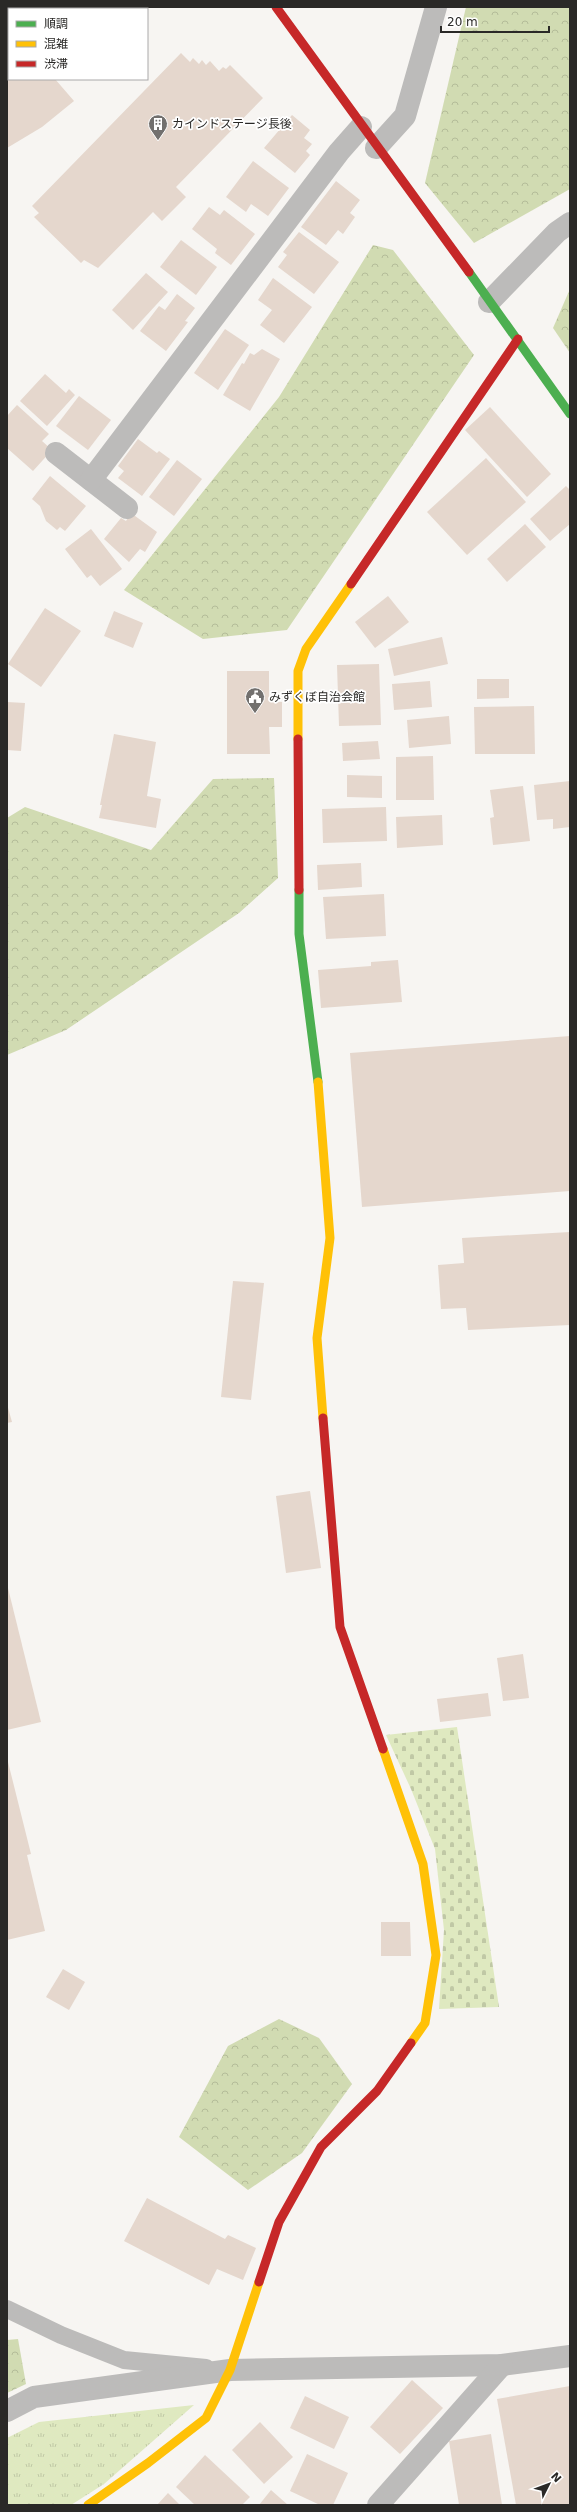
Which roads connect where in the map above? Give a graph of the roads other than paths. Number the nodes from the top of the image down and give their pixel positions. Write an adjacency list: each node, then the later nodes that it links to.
1 (276, 7): 3 (street)
2 (436, 7): 4 (street)
3 (361, 127): 4 (street); 10 (street)
4 (376, 148): 6 (street)
5 (570, 223): 6 (street)
6 (489, 302): 7 (street)
7 (518, 339): 8 (street); 15 (street)
8 (570, 414)
9 (56, 453): 10 (street)
10 (91, 480): 11 (street)
11 (127, 508)
12 (7, 2309): 15 (lane)
13 (570, 2356): 14 (street)
14 (502, 2365): 15 (street); 18 (street)
15 (230, 2370): 16 (street); 17 (street)
16 (7, 2411)
17 (88, 2505)
18 (378, 2505)

